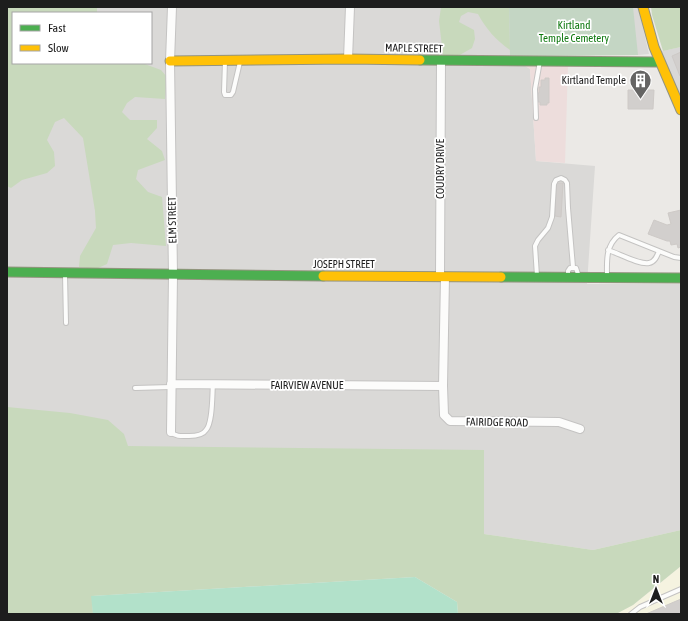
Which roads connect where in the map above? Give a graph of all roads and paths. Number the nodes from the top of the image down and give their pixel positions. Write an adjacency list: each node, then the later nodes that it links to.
1 (172, 7): 8 (street, ELM STREET)
2 (350, 7): 4 (street)
3 (643, 7): 10 (street)
4 (348, 59): 6 (street, MAPLE STREET); 7 (street, MAPLE STREET)
5 (225, 60): 6 (street, MAPLE STREET); 6 (lane); 8 (street, MAPLE STREET)
6 (240, 60)
7 (441, 60): 9 (street, MAPLE STREET); 20 (street, COUDRY DRIVE)
8 (170, 61): 19 (street, ELM STREET)
9 (540, 61): 10 (street, MAPLE STREET); 12 (lane)
10 (658, 62): 11 (street)
11 (681, 110)
12 (536, 118)
13 (608, 250): 14 (lane); 14 (lane); 24 (lane)
14 (659, 251): 15 (lane)
15 (681, 258)
16 (573, 267): 21 (lane); 22 (lane); 23 (lane)
17 (7, 272): 18 (street, JOSEPH STREET)
18 (65, 273): 19 (street, JOSEPH STREET); 26 (lane)
19 (173, 275): 20 (street, JOSEPH STREET); 28 (street, ELM STREET)
20 (442, 277): 21 (street, JOSEPH STREET); 29 (street, COUDRY DRIVE)
21 (537, 278): 22 (street, JOSEPH STREET)
22 (568, 278): 23 (street, JOSEPH STREET)
23 (579, 278): 24 (street, JOSEPH STREET)
24 (607, 278): 25 (street, JOSEPH STREET)
25 (681, 278)
26 (66, 323)
27 (213, 384): 28 (street, FAIRVIEW AVENUE); 29 (street, FAIRVIEW AVENUE); 32 (lane)
28 (171, 386): 30 (lane); 32 (street, ELM STREET)
29 (443, 386): 31 (street, FAIRIDGE ROAD)
30 (135, 388)
31 (580, 429)
32 (171, 432)
33 (681, 589): 34 (lane)
34 (632, 614)

